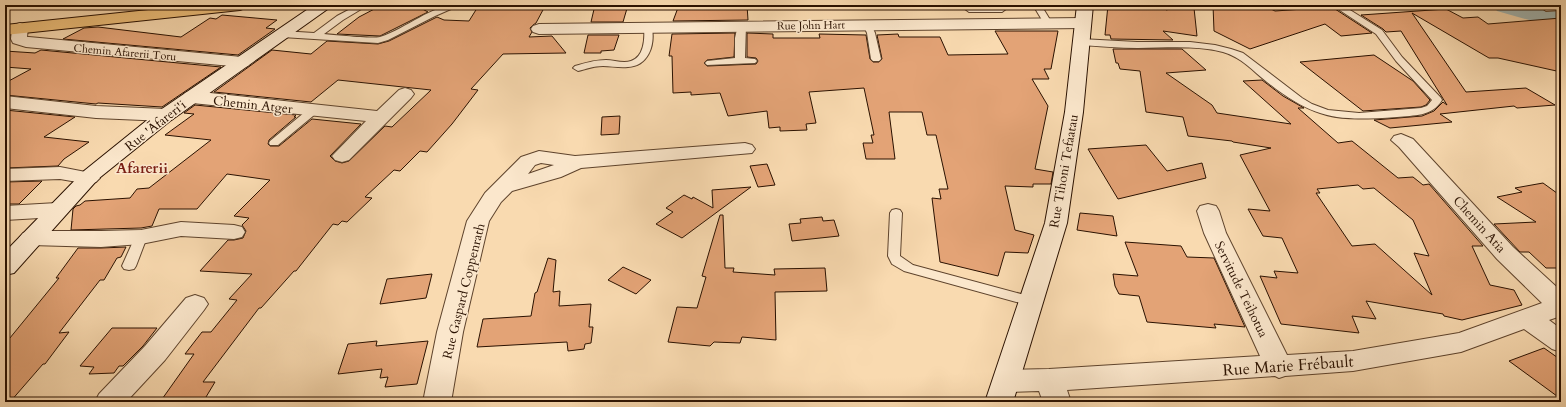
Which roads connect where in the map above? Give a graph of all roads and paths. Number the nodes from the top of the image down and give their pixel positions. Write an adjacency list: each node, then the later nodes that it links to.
1 (168, 5): 16 (main road)
2 (240, 5): 16 (main road)
3 (324, 5): 19 (street, Rue 'Āfareri'i)
4 (364, 5): 20 (lane)
5 (1000, 5): 11 (lane)
6 (1037, 5): 12 (lane)
7 (1336, 5): 13 (lane)
8 (449, 6): 20 (lane)
9 (1561, 6): 10 (lane)
10 (1546, 8)
11 (970, 13): 12 (street, Rue John Hart); 14 (street, Rue John Hart)
12 (1048, 23): 13 (street, Rue John Hart)
13 (1083, 23): 48 (street, Rue Tihoni Tefaatau)
14 (867, 24): 15 (street, Rue John Hart); 21 (lane)
15 (742, 25): 17 (street, Rue John Hart); 22 (lane)
16 (10, 27): 24 (street, Chemin Afarerii Toru)
17 (648, 28): 18 (street, Rue John Hart); 26 (lane)
18 (538, 29)
19 (282, 34): 20 (lane); 24 (street, Rue 'Āfareri'i)
20 (316, 36)
21 (876, 59)
22 (740, 60): 23 (lane); 25 (lane)
23 (752, 61)
24 (242, 62): 28 (street, Rue 'Āfareri'i)
25 (710, 63)
26 (578, 68)
27 (405, 94): 32 (street)
28 (192, 97): 30 (street, Chemin Atger); 31 (street, Rue 'Āfareri'i)
29 (5, 102): 31 (street)
30 (315, 109): 32 (street, Chemin Atger); 34 (lane, Chemin Atger)
31 (166, 115): 38 (street, Rue 'Āfareri'i)
32 (381, 117): 36 (street)
33 (1401, 140): 50 (street, Chemin Atia)
34 (274, 143)
35 (745, 149): 57 (street, Rue Gaspard Coppenrath)
36 (342, 156)
37 (5, 175): 38 (street)
38 (89, 178): 39 (street, Rue 'Āfareri'i)
39 (57, 210): 41 (street); 45 (street, Rue 'Āfareri'i)
40 (1208, 211): 53 (street, Servitude Teihotua)
41 (5, 213)
42 (896, 213): 48 (lane)
43 (234, 232): 44 (street)
44 (141, 237): 45 (street); 47 (lane)
45 (31, 238): 46 (street, Rue 'Āfareri'i)
46 (5, 266)
47 (129, 266)
48 (1031, 301): 54 (street, Rue Tihoni Tefaatau)
49 (195, 304): 56 (street)
50 (1561, 306): 51 (street, Rue Marie Frébault)
51 (1527, 318): 52 (street); 53 (street, Rue Marie Frébault)
52 (1561, 342)
53 (1279, 367): 55 (street, Rue Marie Frébault)
54 (1003, 391): 55 (street, Rue Marie Frébault)
55 (1053, 391)
56 (108, 402)
57 (437, 402)

